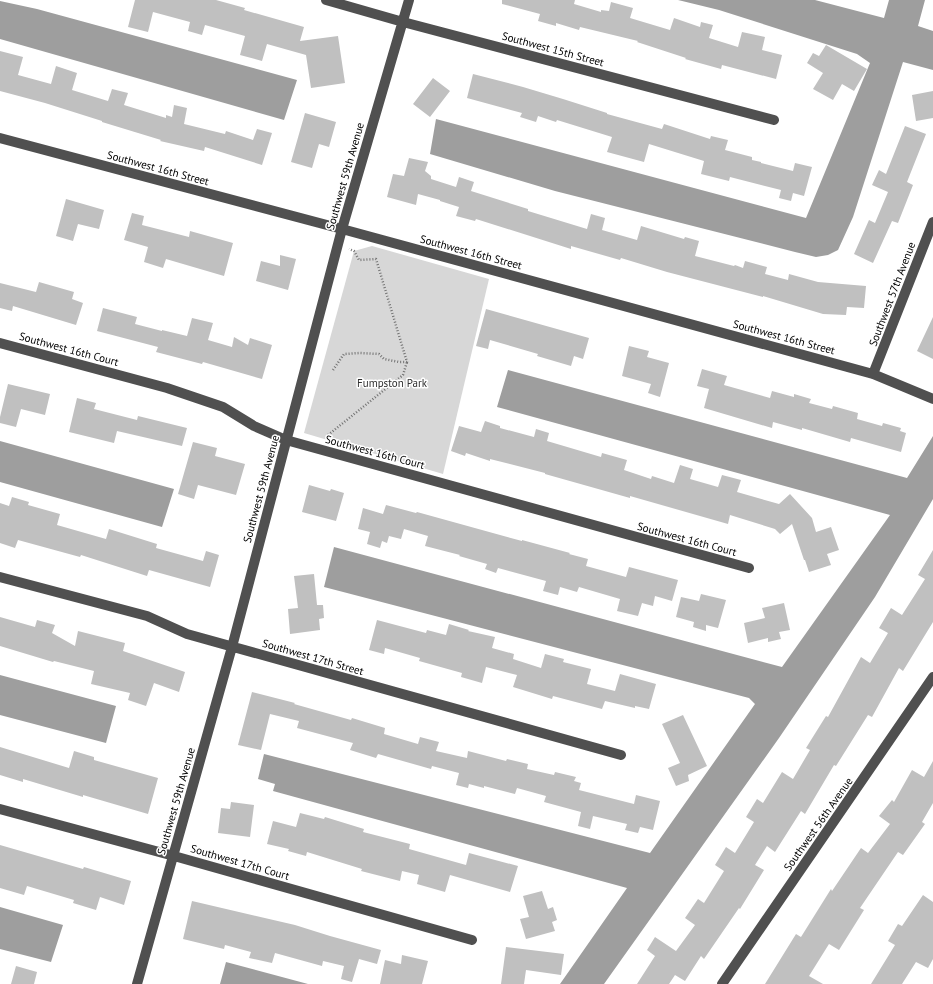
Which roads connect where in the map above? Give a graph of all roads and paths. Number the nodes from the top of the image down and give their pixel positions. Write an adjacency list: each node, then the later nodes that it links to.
1 (326, 0): 3 (street, Southwest 15th Street)
2 (409, 0): 3 (street, Southwest 59th Avenue)
3 (403, 22): 4 (street, Southwest 15th Street); 7 (street, Southwest 59th Avenue)
4 (774, 120)
5 (0, 138): 7 (street, Southwest 16th Street)
6 (933, 222): 12 (street, Southwest 57th Avenue)
7 (342, 229): 8 (street, Southwest 59th Avenue); 12 (street, Southwest 16th Street)
8 (337, 246): 10 (path); 15 (street, Southwest 59th Avenue)
9 (0, 343): 15 (street, Southwest 16th Court)
10 (407, 362): 11 (path); 14 (path)
11 (333, 370)
12 (873, 374): 13 (street, Southwest 16th Street)
13 (933, 399)
14 (328, 435)
15 (286, 440): 16 (street, Southwest 16th Court); 18 (street, Southwest 59th Avenue)
16 (749, 568)
17 (0, 577): 18 (street, Southwest 17th Street)
18 (232, 647): 20 (street, Southwest 17th Street); 22 (street, Southwest 59th Avenue)
19 (933, 677): 25 (street, Southwest 56th Avenue)
20 (621, 755)
21 (0, 809): 22 (street, Southwest 17th Court)
22 (174, 856): 23 (street, Southwest 17th Court); 24 (street, Southwest 59th Avenue)
23 (472, 940)
24 (137, 984)
25 (722, 984)

